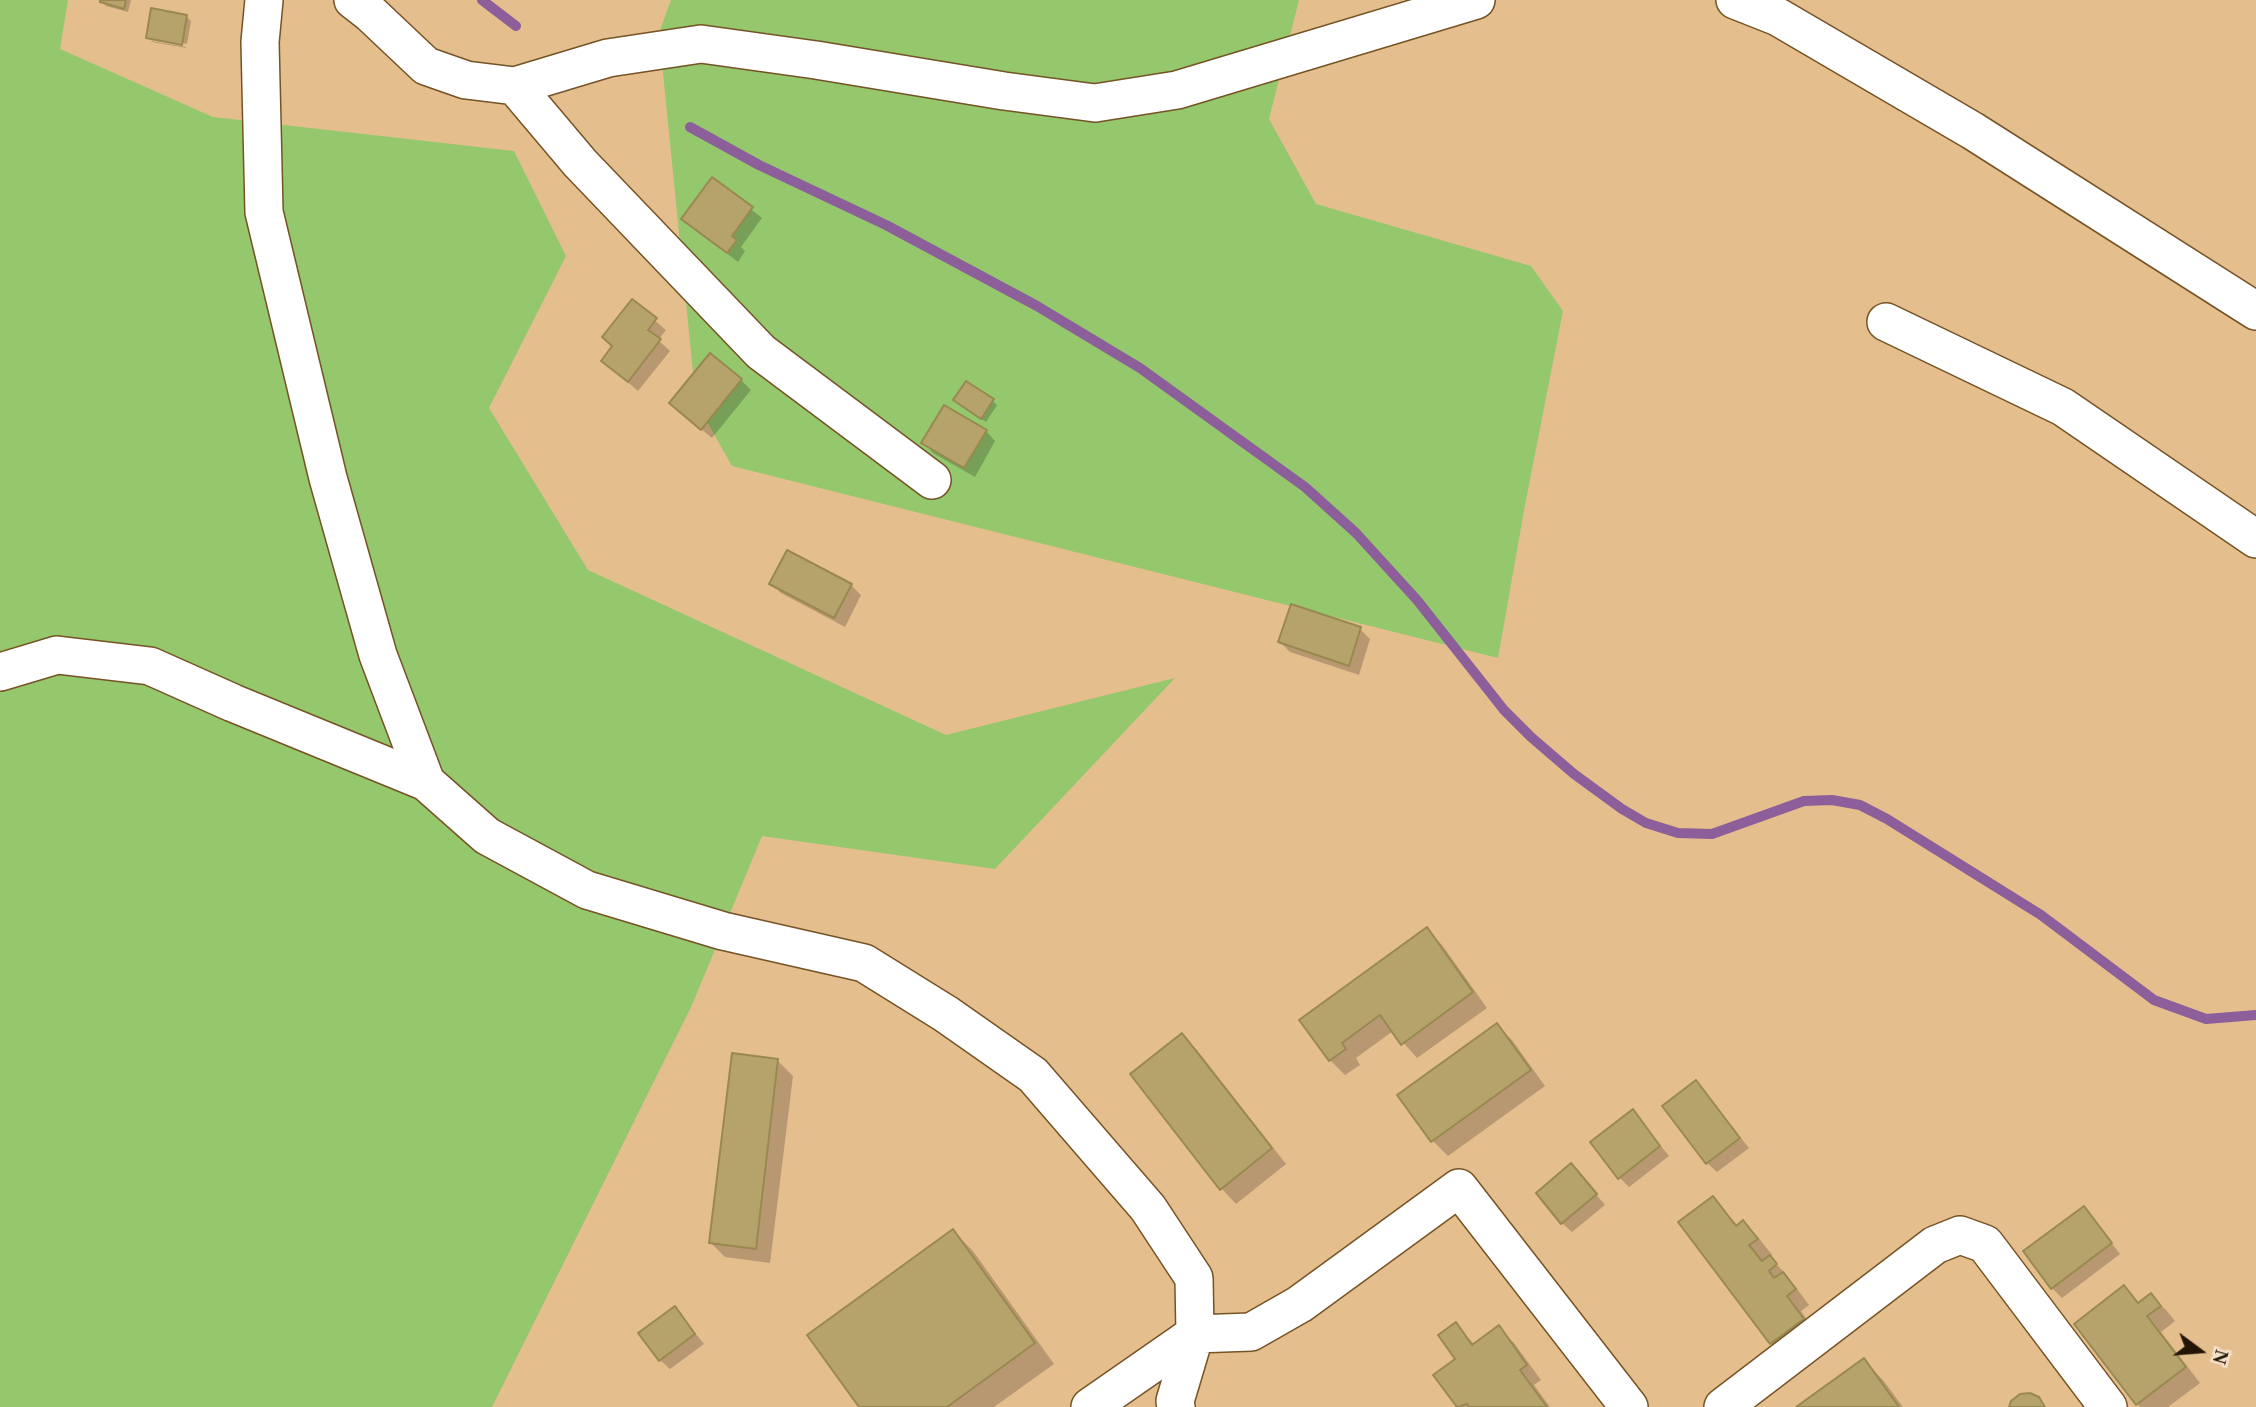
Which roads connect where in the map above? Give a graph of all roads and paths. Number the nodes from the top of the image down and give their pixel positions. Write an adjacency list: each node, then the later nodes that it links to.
1 (264, 0): 11 (street)
2 (353, 0): 5 (street)
3 (1476, 0): 5 (street)
4 (1735, 0): 6 (street)
5 (515, 86): 8 (street)
6 (2256, 312)
7 (1886, 322): 9 (street)
8 (932, 480)
9 (2256, 539)
10 (0, 672): 11 (street)
11 (426, 782): 12 (street)
12 (1195, 1334): 13 (street); 14 (street); 15 (street)
13 (1090, 1407)
14 (1176, 1407)
15 (1629, 1407)
16 (1723, 1407): 17 (street)
17 (2108, 1407)

